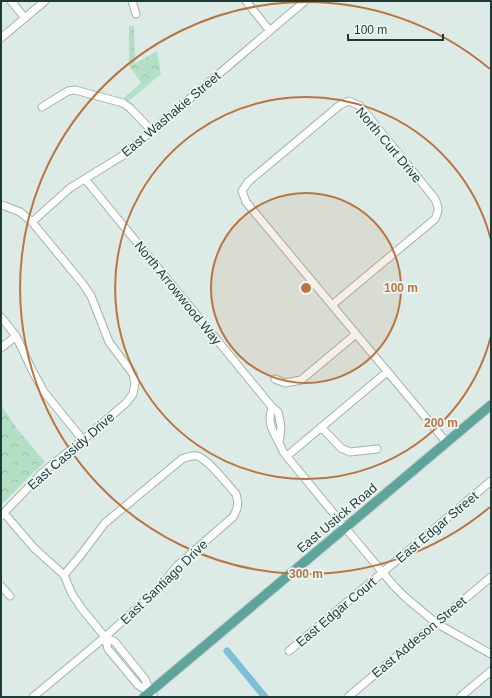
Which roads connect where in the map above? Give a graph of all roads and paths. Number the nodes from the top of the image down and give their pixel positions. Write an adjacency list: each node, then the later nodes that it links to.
1 (11, 1): 7 (street)
2 (45, 1): 7 (street)
3 (132, 1): 6 (street)
4 (246, 1): 8 (street)
5 (305, 1): 8 (street, East Washakie Street)
6 (136, 14)
7 (25, 18): 9 (street)
8 (270, 31): 11 (street, East Washakie Street)
9 (1, 38)
10 (42, 106): 11 (street)
11 (152, 131): 12 (street, East Washakie Street)
12 (85, 180): 14 (street, East Washakie Street); 27 (street, North Arrowwood Way)
13 (1, 205): 14 (street)
14 (32, 222): 24 (street, East Cassidy Drive)
15 (332, 305): 15 (street, North Curt Drive); 17 (street, North Curt Drive)
16 (1, 318): 18 (street)
17 (356, 334): 20 (street, North Curt Drive); 21 (street)
18 (16, 336): 19 (street); 24 (street)
19 (1, 348)
20 (387, 372): 23 (street); 25 (street, North Curt Drive)
21 (275, 379)
22 (491, 405): 25 (main road, East Ustick Road)
23 (321, 427): 26 (street); 27 (street)
24 (83, 440): 29 (street, East Cassidy Drive)
25 (446, 443): 30 (main road, East Ustick Road)
26 (377, 450)
27 (287, 456): 30 (street, North Arrowwood Way)
28 (491, 481): 31 (street, East Edgar Street)
29 (3, 515): 32 (street)
30 (345, 528): 31 (street, North Arrowwood Way); 41 (main road, East Ustick Road)
31 (383, 573): 36 (street, North Arrowwood Way); 38 (street, East Edgar Court)
32 (64, 575): 37 (street); 37 (street, East Santiago Drive)
33 (491, 577): 36 (street, East Addeson Street)
34 (1, 586): 35 (street)
35 (10, 596)
36 (436, 623): 39 (street, North Arrowwood Way); 43 (street, East Addeson Street)
37 (105, 637): 41 (street); 42 (street, East Santiago Drive)
38 (289, 651)
39 (491, 654)
40 (491, 671): 44 (street)
41 (149, 695)
42 (33, 697)
43 (348, 697)
44 (460, 697)

